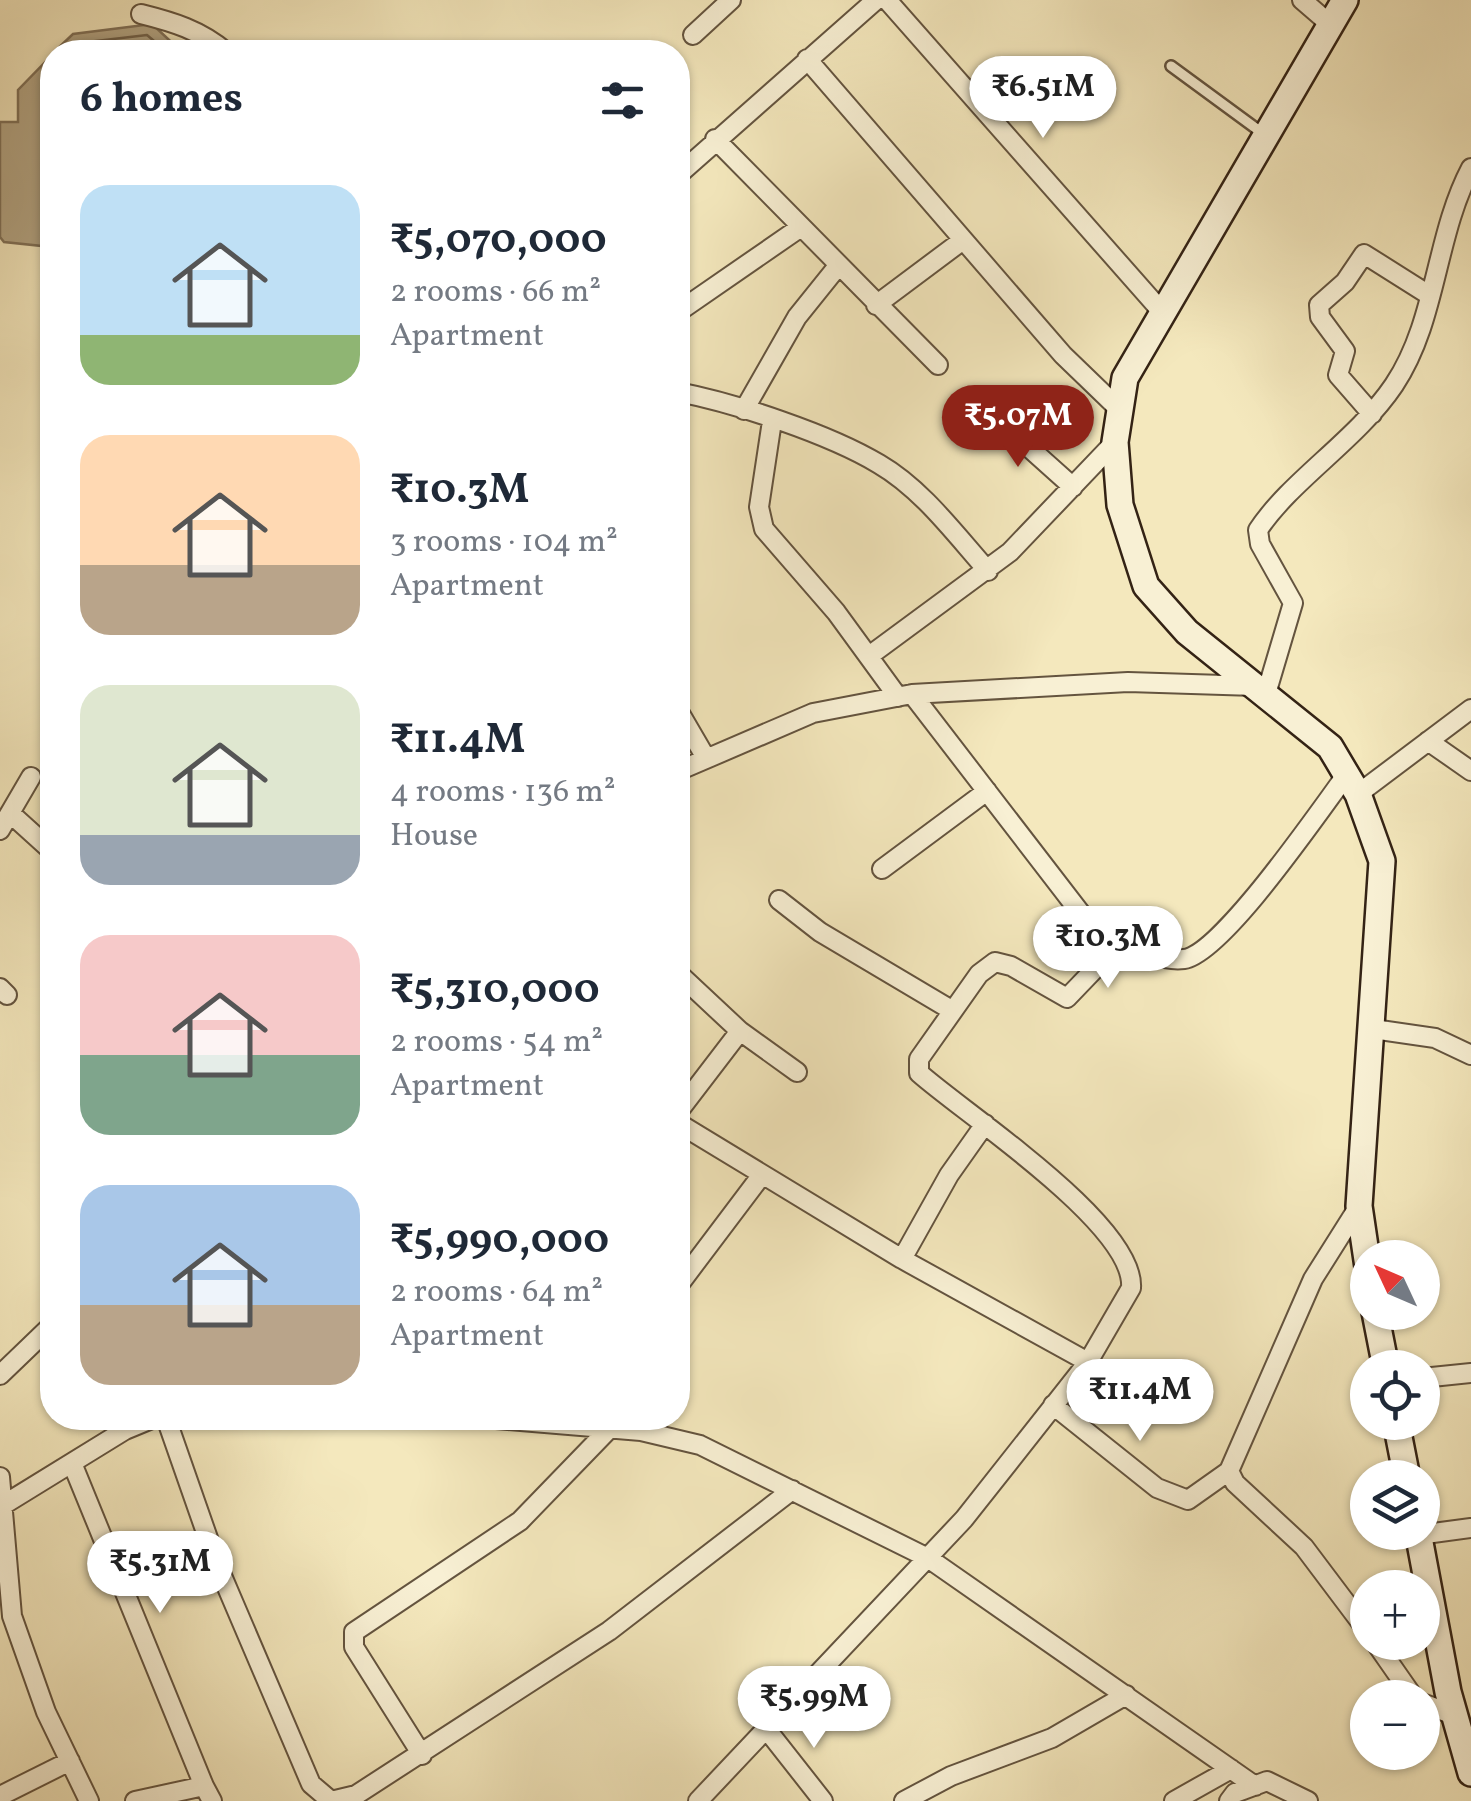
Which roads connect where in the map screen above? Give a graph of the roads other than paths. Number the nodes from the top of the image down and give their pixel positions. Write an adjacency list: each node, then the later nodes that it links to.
1 (731, 0): 8 (street)
2 (876, 0): 10 (street)
3 (886, 0): 22 (street)
4 (1302, 0): 7 (street)
5 (1346, 0): 7 (main road)
6 (141, 14): 9 (street)
7 (1331, 24): 12 (main road)
8 (693, 35)
9 (212, 40)
10 (807, 60): 13 (street); 17 (street)
11 (1171, 66): 12 (lane)
12 (1266, 136): 22 (main road)
13 (715, 139): 14 (street); 16 (street)
14 (690, 163)
15 (1471, 168): 19 (street)
16 (801, 228): 18 (street); 20 (street)
17 (963, 240): 21 (street); 26 (street)
18 (838, 266): 21 (street); 25 (street)
19 (1429, 295): 27 (street); 27 (street)
20 (690, 304)
21 (876, 305): 23 (street)
22 (1163, 314): 26 (main road)
23 (938, 365)
24 (690, 395): 25 (street)
25 (744, 410): 29 (street)
26 (1120, 410): 30 (main road)
27 (1372, 414): 34 (street)
28 (996, 418): 31 (street)
29 (772, 421): 32 (street); 33 (street)
30 (1115, 442): 31 (street); 34 (main road)
31 (1073, 487): 32 (street)
32 (988, 571): 33 (street)
33 (868, 656): 35 (street)
34 (1261, 690): 35 (street); 43 (main road)
35 (905, 696): 39 (street); 44 (street)
36 (1471, 709): 38 (street)
37 (690, 731): 39 (street)
38 (1428, 740): 41 (street); 43 (street)
39 (706, 758): 40 (street)
40 (690, 765)
41 (1471, 771)
42 (32, 777): 45 (street)
43 (1353, 784): 50 (street); 53 (main road)
44 (987, 792): 48 (street); 50 (street)
45 (10, 812): 46 (street); 47 (street)
46 (0, 830)
47 (40, 840)
48 (882, 869)
49 (779, 900): 52 (street)
50 (1109, 950): 52 (street)
51 (690, 984): 54 (street)
52 (952, 1011): 58 (street)
53 (1374, 1029): 55 (street); 61 (main road)
54 (740, 1032): 56 (street); 57 (street)
55 (1471, 1054)
56 (797, 1072)
57 (690, 1097)
58 (985, 1124): 63 (street); 66 (street)
59 (690, 1131): 60 (street)
60 (761, 1176): 63 (street); 64 (street)
61 (1359, 1206): 62 (main road); 76 (street)
62 (1364, 1240)
63 (902, 1260): 66 (street)
64 (690, 1270)
65 (40, 1337): 68 (street)
66 (1088, 1362): 70 (street)
67 (1471, 1373): 69 (street)
68 (0, 1375)
69 (1440, 1376)
70 (1053, 1406): 76 (street); 83 (street)
71 (132, 1430): 75 (street)
72 (170, 1430): 90 (street)
73 (593, 1430): 90 (street)
74 (629, 1430): 78 (street)
75 (72, 1463): 79 (street); 95 (street)
76 (1229, 1471): 85 (street)
77 (0, 1478): 79 (street)
78 (792, 1490): 83 (street); 90 (street)
79 (1, 1507): 84 (street)
80 (1471, 1528): 81 (street)
81 (1440, 1532)
82 (1421, 1550): 88 (main road)
83 (928, 1558): 86 (street); 89 (street)
84 (5, 1600): 91 (street)
85 (1350, 1608)
86 (1126, 1695): 92 (street); 101 (street)
87 (1440, 1710): 88 (street)
88 (1454, 1715): 93 (main road)
89 (768, 1730): 99 (street); 100 (street)
90 (422, 1754)
91 (70, 1762): 96 (street); 97 (street)
92 (1232, 1768): 94 (street); 102 (street)
93 (1471, 1774)
94 (1255, 1786): 103 (street); 104 (street)
95 (208, 1794): 98 (street)
96 (0, 1796)
97 (89, 1801)
98 (135, 1801)
99 (698, 1801)
100 (823, 1801)
101 (904, 1801)
102 (1174, 1801)
103 (1228, 1801)
104 (1308, 1801)

